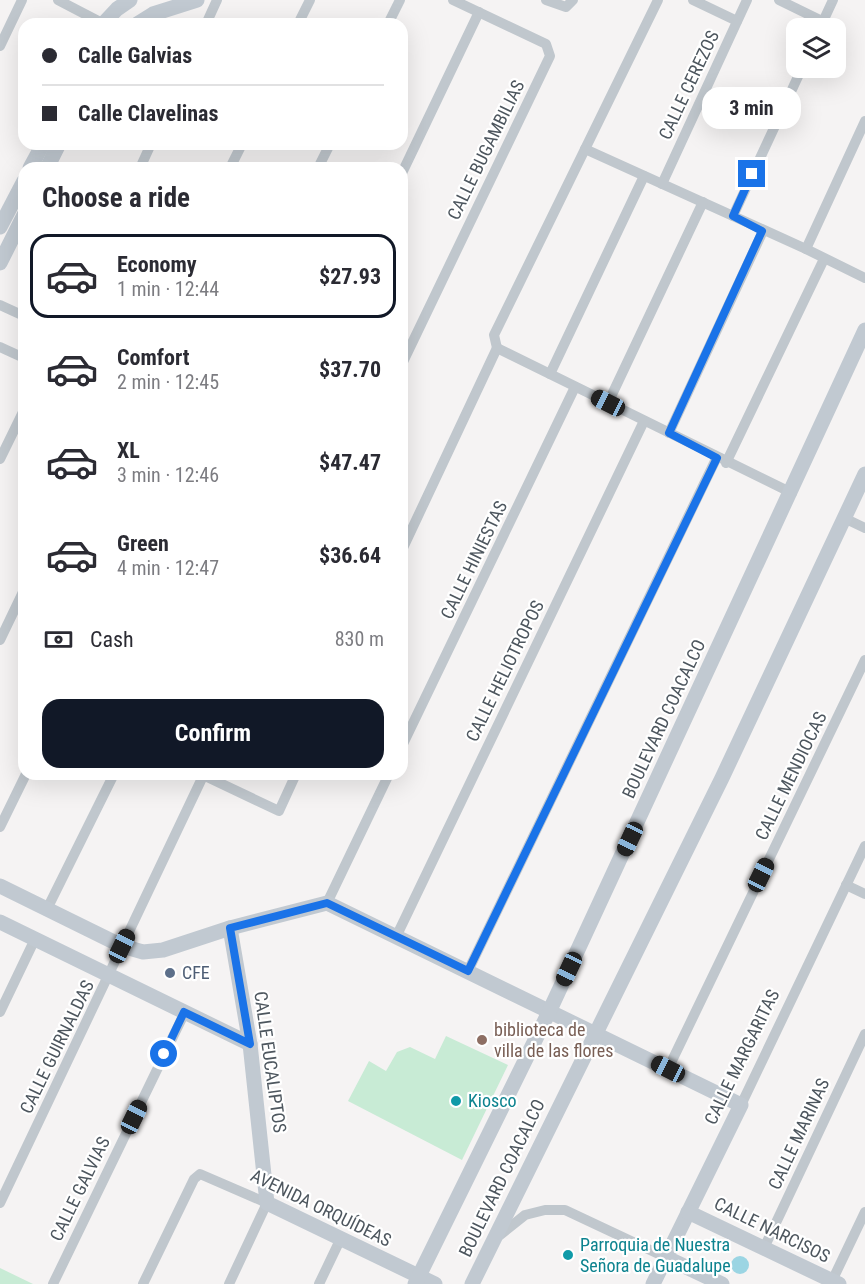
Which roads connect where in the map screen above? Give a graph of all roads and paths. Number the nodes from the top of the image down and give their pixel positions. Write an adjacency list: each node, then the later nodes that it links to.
1 (22, 0): 26 (street)
2 (58, 0): 17 (street)
3 (130, 0): 18 (street)
4 (197, 0): 19 (street)
5 (217, 0): 20 (street)
6 (310, 0): 21 (street)
7 (400, 0): 22 (street)
8 (453, 0): 16 (street, CALLE BUGAMBILIAS)
9 (546, 0): 10 (street)
10 (573, 0)
11 (658, 0): 29 (street)
12 (693, 0): 25 (street)
13 (747, 0): 25 (street, CALLE CEREZOS)
14 (779, 0): 23 (street)
15 (833, 0): 24 (street)
16 (479, 12): 30 (street); 48 (street, CALLE BUGAMBILIAS)
17 (92, 18)
18 (109, 18)
19 (147, 18)
20 (209, 18)
21 (301, 18)
22 (391, 18)
23 (810, 18)
24 (825, 18)
25 (737, 21): 32 (street, CALLE CEREZOS)
26 (0, 46)
27 (797, 78): 35 (street)
28 (865, 122): 39 (street)
29 (585, 149): 31 (street); 47 (street)
30 (407, 162)
31 (644, 176): 32 (street); 50 (street)
32 (662, 184): 34 (street)
33 (18, 192): 37 (street)
34 (703, 202): 35 (street); 52 (street)
35 (733, 216): 38 (street)
36 (18, 226): 41 (street)
37 (0, 227)
38 (762, 231): 39 (street); 55 (street)
39 (806, 249): 40 (street)
40 (824, 258): 42 (street); 57 (street)
41 (0, 263)
42 (865, 278)
43 (0, 305): 44 (street)
44 (18, 312)
45 (865, 330): 59 (street, BOULEVARD COACALCO)
46 (0, 347): 49 (street)
47 (497, 348): 50 (street); 62 (street)
48 (408, 352)
49 (18, 355)
50 (550, 374): 51 (street)
51 (575, 387): 52 (street); 66 (street, CALLE HINIESTAS)
52 (608, 403): 53 (street)
53 (644, 421): 55 (street); 82 (street, CALLE HELIOTROPOS)
54 (18, 422): 56 (street)
55 (669, 433): 57 (street)
56 (0, 459)
57 (722, 460): 59 (street); 85 (street)
58 (865, 474): 60 (street, BOULEVARD COACALCO)
59 (792, 493): 89 (street, BOULEVARD COACALCO)
60 (844, 518): 61 (street); 90 (street, BOULEVARD COACALCO)
61 (865, 528)
62 (408, 537)
63 (18, 602): 64 (street)
64 (0, 640)
65 (865, 660): 93 (street, CALLE MENDIOCAS)
66 (408, 735)
67 (23, 780): 73 (street)
68 (111, 780): 79 (street)
69 (201, 780): 84 (street, CALLE GUIRNALDAS)
70 (216, 780): 71 (street)
71 (293, 780)
72 (386, 780): 78 (street)
73 (0, 826)
74 (865, 846): 75 (street, CALLE MARGARITAS)
75 (846, 885): 77 (street); 94 (street, CALLE MARGARITAS)
76 (0, 886): 79 (street)
77 (865, 894)
78 (327, 903): 81 (street); 82 (street)
79 (47, 909): 84 (street)
80 (0, 922): 83 (street)
81 (230, 928): 84 (street); 92 (street, CALLE EUCALIPTOS)
82 (397, 935): 85 (street)
83 (35, 939): 86 (street); 87 (street)
84 (122, 946): 86 (street, CALLE GUIRNALDAS)
85 (468, 971): 89 (street)
86 (109, 975): 88 (street); 95 (street, CALLE GUIRNALDAS)
87 (0, 1012)
88 (184, 1012): 92 (street); 105 (street, CALLE GALVIAS)
89 (549, 1012): 90 (street); 103 (street, BOULEVARD COACALCO)
90 (595, 1033): 93 (street); 100 (street, BOULEVARD COACALCO)
91 (865, 1034): 101 (street, CALLE MARINAS)
92 (250, 1044): 96 (street, CALLE EUCALIPTOS)
93 (668, 1069): 94 (street)
94 (741, 1105): 97 (street, CALLE MARGARITAS)
95 (0, 1203)
96 (267, 1203): 99 (street, AVENIDA ORQUÍDEAS); 106 (street, AVENIDA ORQUÍDEAS); 107 (street)
97 (688, 1212): 101 (street, CALLE NARCISOS); 102 (street, CALLE MARGARITAS)
98 (865, 1212): 104 (street)
99 (342, 1238): 103 (street, AVENIDA ORQUÍDEAS); 108 (street)
100 (494, 1242): 102 (street); 110 (street, BOULEVARD COACALCO)
101 (764, 1248): 104 (street, CALLE NARCISOS)
102 (665, 1257): 111 (street, CALLE MARGARITAS); 112 (street)
103 (417, 1280): 109 (street)
104 (836, 1282)
105 (53, 1284)
106 (143, 1284)
107 (229, 1284)
108 (319, 1284)
109 (435, 1284)
110 (472, 1284)
111 (653, 1284)
112 (722, 1284)

